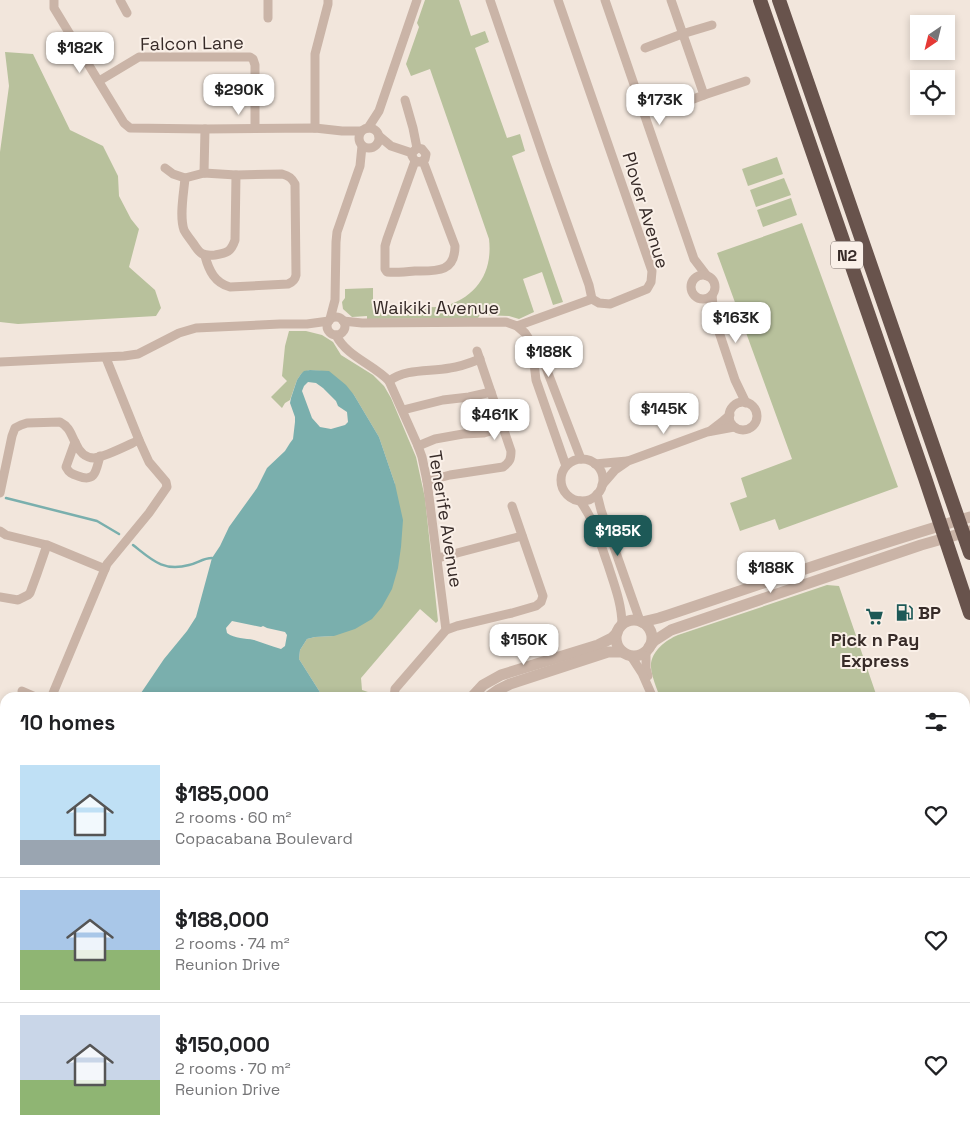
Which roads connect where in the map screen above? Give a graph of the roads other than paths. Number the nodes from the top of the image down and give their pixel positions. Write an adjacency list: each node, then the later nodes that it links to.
1 (54, 0): 18 (street)
2 (120, 0): 12 (street)
3 (268, 0): 13 (street)
4 (328, 0): 24 (street)
5 (417, 0): 22 (street)
6 (490, 0): 41 (street)
7 (558, 0): 41 (street, Plover Avenue)
8 (605, 0): 37 (street)
9 (671, 0): 15 (street)
10 (760, 0): 74 (highway, N2)
11 (779, 0): 72 (highway, N2)
12 (127, 13)
13 (268, 18)
14 (712, 25): 15 (street)
15 (682, 34): 16 (street); 19 (street)
16 (644, 48)
17 (746, 81): 19 (street)
18 (99, 82): 23 (street, Falcon Lane); 25 (street)
19 (704, 95): 21 (street)
20 (406, 100): 30 (street)
21 (667, 109)
22 (379, 111): 26 (street); 28 (street)
23 (255, 128): 24 (street); 25 (street)
24 (315, 128): 27 (street)
25 (205, 129): 33 (street)
26 (365, 129): 27 (street); 28 (street); 29 (street)
27 (342, 131): 29 (street)
28 (376, 140): 29 (street); 30 (street); 31 (street)
29 (360, 144): 31 (street)
30 (417, 156): 30 (street)
31 (360, 166): 44 (street)
32 (165, 168): 35 (street)
33 (204, 173): 34 (street); 35 (street)
34 (236, 175): 36 (street); 36 (street)
35 (185, 178): 36 (street)
36 (205, 256)
37 (694, 259): 38 (street); 39 (street)
38 (707, 276): 39 (street); 40 (street)
39 (694, 279): 42 (street)
40 (712, 295): 42 (street); 43 (street)
41 (592, 299): 45 (street, Plover Avenue)
42 (701, 299): 43 (street)
43 (714, 317): 49 (street)
44 (336, 326): 45 (street, Waikiki Avenue); 47 (street, Waikiki Avenue); 50 (street, Tenerife Avenue)
45 (517, 326): 46 (street, Waikiki Avenue)
46 (532, 344): 62 (street, Waikiki Avenue); 65 (street)
47 (106, 358): 48 (street, Waikiki Avenue); 58 (street)
48 (0, 362)
49 (735, 380): 52 (street); 54 (street)
50 (389, 381): 51 (street); 53 (street, Tenerife Avenue)
51 (491, 392): 53 (street); 55 (street)
52 (746, 403): 54 (street); 56 (street)
53 (403, 410): 60 (street, Tenerife Avenue)
54 (732, 411): 56 (street); 57 (street)
55 (503, 427): 60 (street); 66 (street)
56 (734, 427): 57 (street)
57 (708, 432): 63 (street)
58 (139, 440): 61 (street); 79 (street)
59 (74, 442): 61 (street); 61 (street); 68 (street)
60 (418, 446): 66 (street, Tenerife Avenue)
61 (100, 456)
62 (582, 459): 64 (street); 65 (street)
63 (628, 461): 64 (street); 67 (street)
64 (595, 464): 67 (street)
65 (566, 466): 70 (street)
66 (427, 481): 78 (street, Tenerife Avenue)
67 (602, 485): 69 (street)
68 (0, 493)
69 (598, 494): 70 (street); 82 (street)
70 (580, 501): 83 (street)
71 (512, 506): 75 (street)
72 (965, 525): 74 (street); 77 (highway, N2)
73 (0, 531): 76 (street)
74 (942, 532): 81 (highway, N2); 82 (street); 85 (street)
75 (522, 536): 78 (street); 84 (street)
76 (47, 545): 79 (street); 80 (street)
77 (970, 553)
78 (438, 558): 84 (street, Tenerife Avenue)
79 (105, 569): 87 (street)
80 (0, 597)
81 (970, 613)
82 (641, 622): 83 (street); 85 (street)
83 (619, 629): 86 (street); 89 (street)
84 (446, 630): 88 (street)
85 (648, 650): 86 (street); 92 (street)
86 (627, 654): 90 (street); 91 (street)
87 (54, 692)
88 (395, 692)
89 (477, 692)
90 (495, 692)
91 (651, 692)
92 (652, 692)

